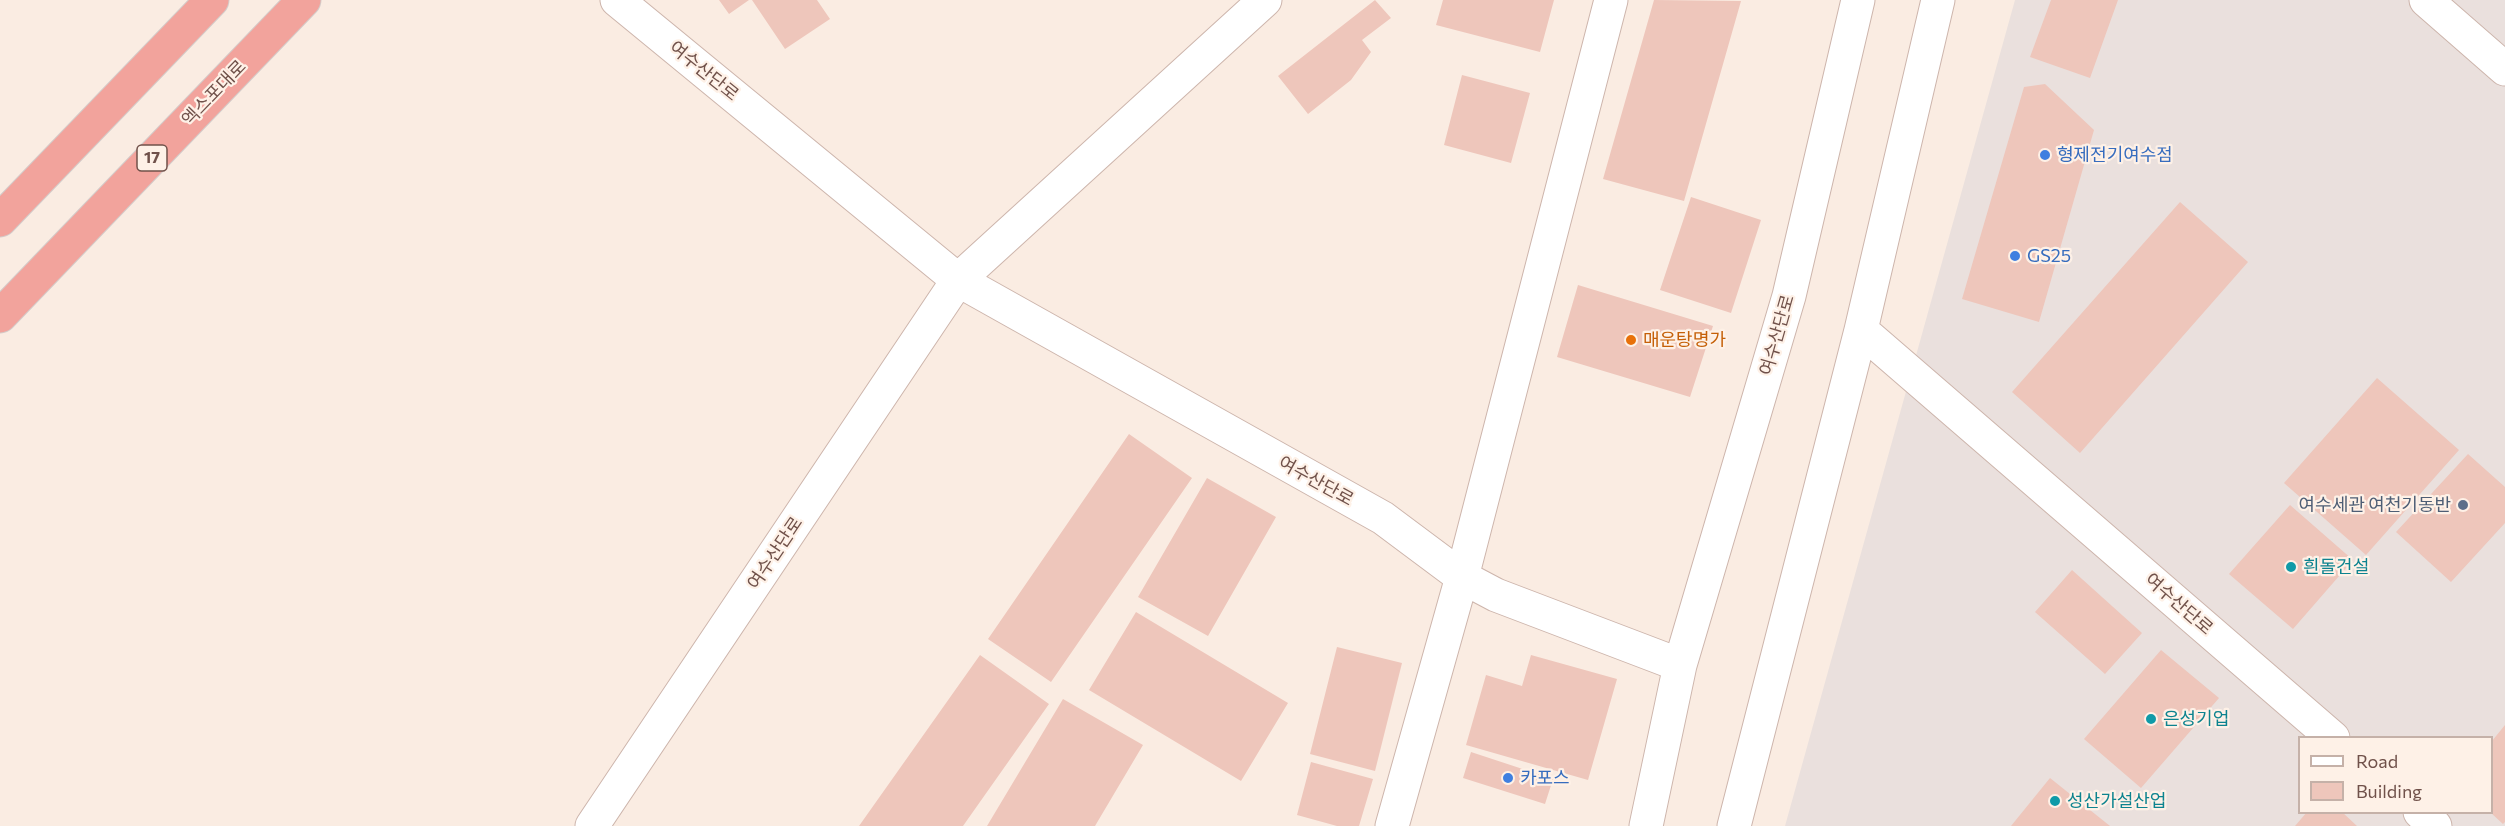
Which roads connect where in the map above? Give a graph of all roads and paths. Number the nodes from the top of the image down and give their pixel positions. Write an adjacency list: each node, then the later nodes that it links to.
1 (212, 0): 10 (highway)
2 (304, 0): 12 (highway, 엑스포대로 / 17)
3 (617, 0): 11 (street, 여수산단로)
4 (1265, 0): 11 (street, 여수산단로)
5 (1611, 0): 14 (street)
6 (1858, 0): 15 (street, 여수산단로)
7 (1938, 0): 13 (street)
8 (2426, 0): 9 (street)
9 (2505, 69)
10 (0, 220)
11 (958, 280): 14 (street, 여수산단로); 18 (street, 여수산단로)
12 (0, 316)
13 (1862, 330): 16 (street, 여수산단로); 21 (street)
14 (1462, 577): 15 (street, 여수산단로); 19 (street)
15 (1680, 665): 20 (street, 여수산단로)
16 (2331, 736)
17 (2421, 814): 22 (street)
18 (592, 826)
19 (1392, 826)
20 (1646, 826)
21 (1734, 826)
22 (2435, 826)

